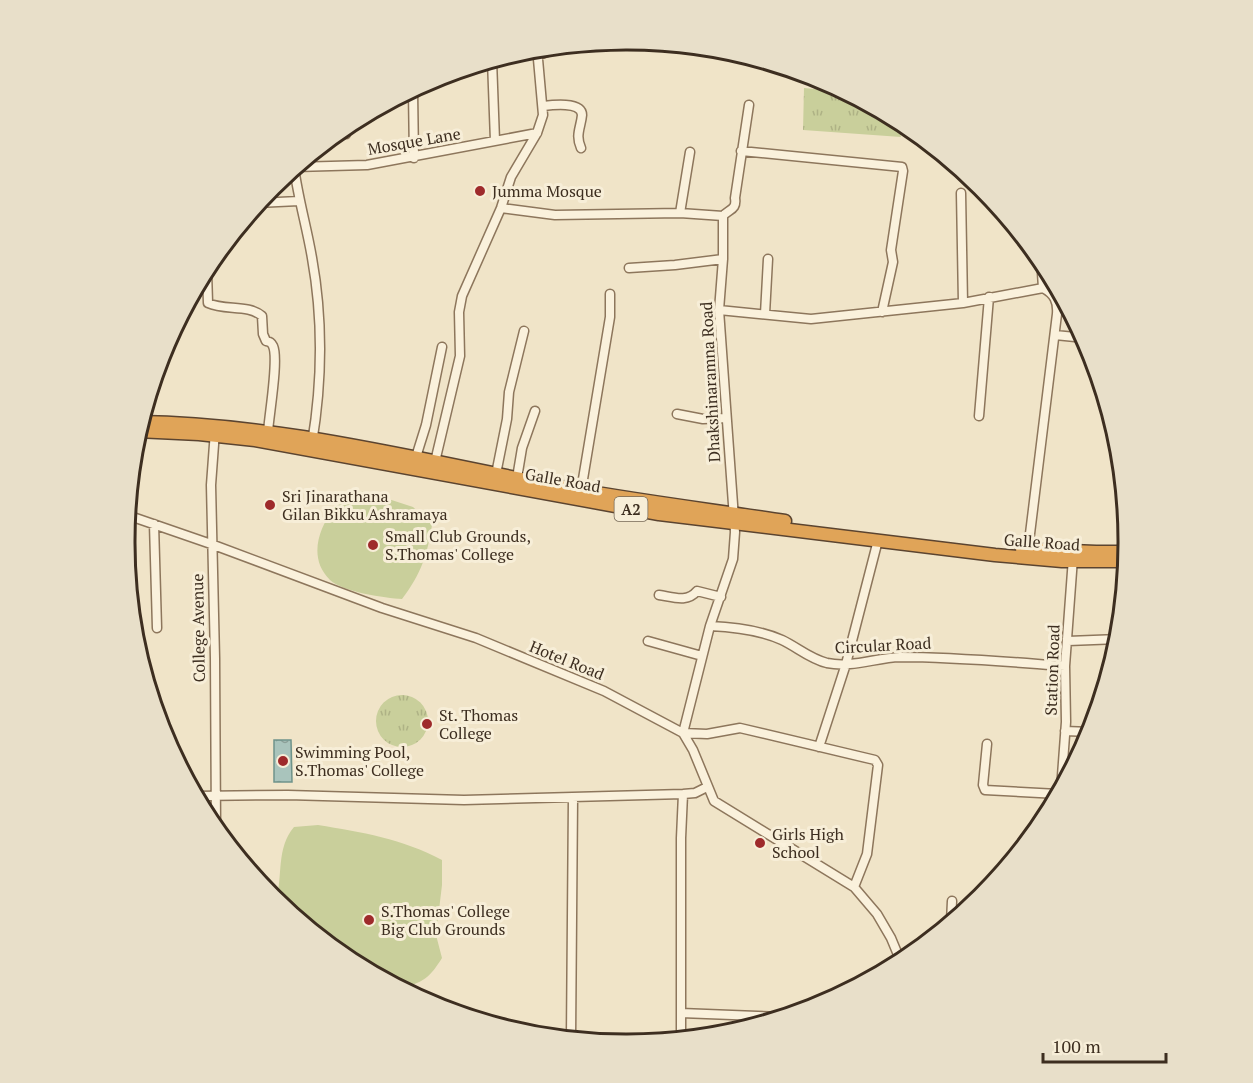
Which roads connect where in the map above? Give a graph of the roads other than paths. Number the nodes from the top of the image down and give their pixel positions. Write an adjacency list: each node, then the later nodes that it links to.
1 (539, 58): 5 (street)
2 (492, 68): 7 (street)
3 (413, 98): 11 (street)
4 (748, 105): 9 (street)
5 (543, 106): 6 (street); 8 (street)
6 (537, 134): 7 (street, Mosque Lane); 17 (street)
7 (495, 141): 11 (street, Mosque Lane)
8 (581, 148)
9 (741, 151): 19 (street); 32 (street)
10 (690, 152): 18 (street)
11 (414, 158): 12 (street, Mosque Lane)
12 (308, 167)
13 (296, 178): 15 (street)
14 (961, 193): 30 (street)
15 (299, 201): 16 (street); 46 (street)
16 (271, 202)
17 (501, 208): 18 (street); 48 (street)
18 (680, 213): 19 (street)
19 (723, 216): 20 (street, Dhakshinaramna Road)
20 (723, 259): 22 (street); 31 (street, Dhakshinaramna Road)
21 (768, 259): 33 (street)
22 (629, 268)
23 (1042, 278): 25 (street)
24 (206, 285): 45 (street)
25 (1043, 288): 27 (street); 28 (street)
26 (610, 294): 51 (street)
27 (1053, 296)
28 (989, 297): 30 (street); 40 (street)
29 (1056, 302): 35 (street)
30 (963, 303): 32 (street)
31 (719, 309): 33 (street); 41 (street, Dhakshinaramna Road)
32 (882, 312): 33 (street)
33 (765, 314)
34 (524, 331): 49 (street)
35 (1055, 335): 36 (street); 57 (street)
36 (1074, 337)
37 (442, 347): 47 (street)
38 (535, 411): 50 (street)
39 (676, 414): 41 (street)
40 (979, 416)
41 (726, 418): 52 (street, Dhakshinaramna Road)
42 (149, 423): 44 (highway, Galle Road / A2)
43 (147, 431): 44 (highway, Galle Road / A2)
44 (215, 431): 45 (highway, Galle Road / A2); 46 (highway, Galle Road / A2); 55 (street, College Avenue)
45 (267, 432): 46 (highway, Galle Road / A2)
46 (312, 444): 47 (highway, Galle Road / A2); 48 (highway, Galle Road / A2)
47 (416, 457): 48 (highway, Galle Road / A2)
48 (434, 467): 49 (highway, Galle Road / A2); 52 (highway, Galle Road / A2)
49 (496, 474): 50 (highway, Galle Road / A2)
50 (517, 478): 51 (highway, Galle Road / A2)
51 (581, 491): 52 (highway, Galle Road / A2)
52 (733, 517): 57 (highway, Galle Road / A2); 59 (highway, Galle Road / A2); 62 (street, Dhakshinaramna Road)
53 (136, 518): 54 (street, Hotel Road)
54 (154, 524): 55 (street, Hotel Road); 64 (street)
55 (211, 543): 73 (street, Hotel Road); 81 (street, College Avenue)
56 (876, 544): 69 (street)
57 (1028, 550): 59 (highway, Galle Road / A2)
58 (1118, 553): 59 (highway, Galle Road / A2)
59 (1073, 557): 60 (highway, Galle Road / A2); 67 (street, Station Road)
60 (1117, 560)
61 (659, 595): 62 (street)
62 (721, 597): 63 (street, Dhakshinaramna Road)
63 (710, 626): 68 (street, Dhakshinaramna Road); 69 (street, Circular Road)
64 (157, 628)
65 (1108, 639): 67 (street)
66 (648, 641): 68 (street)
67 (1068, 641): 70 (street, Station Road)
68 (702, 656): 73 (street, Dhakshinaramna Road)
69 (846, 664): 70 (street, Circular Road); 75 (street)
70 (1065, 666): 71 (street, Station Road)
71 (1065, 731): 72 (street); 76 (street, Station Road)
72 (1080, 732)
73 (682, 733): 75 (street); 77 (street)
74 (987, 744): 79 (street)
75 (819, 747): 84 (street)
76 (1062, 770)
77 (707, 787): 78 (street); 84 (street)
78 (683, 794): 82 (street); 88 (street)
79 (1050, 794)
80 (205, 796): 81 (street)
81 (215, 796): 82 (street); 83 (street, College Avenue)
82 (573, 798): 90 (street)
83 (216, 813)
84 (854, 887): 87 (street)
85 (952, 901): 86 (street)
86 (952, 910)
87 (897, 953)
88 (681, 1013): 89 (street); 91 (street)
89 (757, 1016)
90 (571, 1030)
91 (681, 1030)

